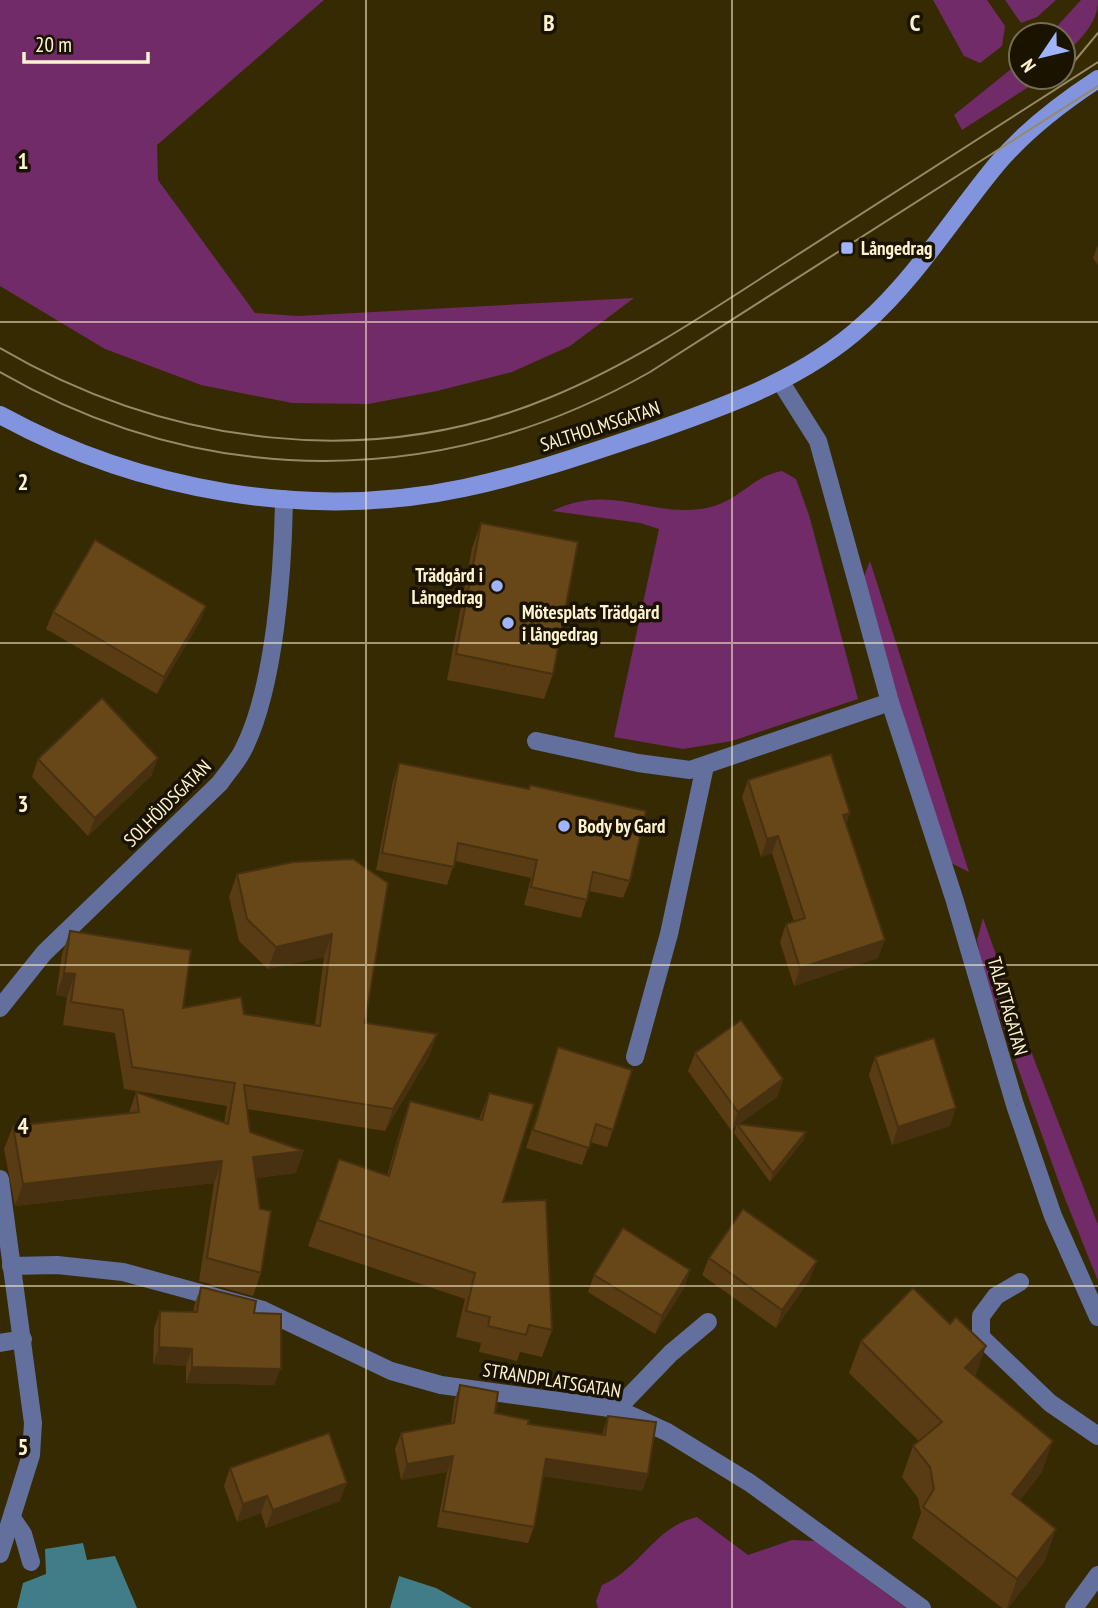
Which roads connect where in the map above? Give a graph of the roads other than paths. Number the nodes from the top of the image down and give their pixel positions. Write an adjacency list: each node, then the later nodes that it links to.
1 (1098, 79): 2 (street, SALTHOLMSGATAN)
2 (780, 382): 4 (street, SALTHOLMSGATAN); 5 (street, TALATTAGATAN)
3 (0, 415): 4 (street, SALTHOLMSGATAN)
4 (284, 499): 8 (street, SOLHÖJDSGATAN)
5 (890, 702): 7 (street); 13 (street, TALATTAGATAN)
6 (536, 741): 7 (street)
7 (705, 766): 9 (street)
8 (0, 1009)
9 (635, 1057)
10 (0, 1179): 11 (street)
11 (11, 1266): 15 (street); 17 (street, STRANDPLATSGATAN)
12 (1020, 1282): 18 (street)
13 (1098, 1317)
14 (708, 1322): 17 (street)
15 (23, 1339): 16 (street); 19 (street)
16 (0, 1343)
17 (617, 1409): 23 (street, STRANDPLATSGATAN)
18 (1098, 1436)
19 (12, 1518): 20 (street); 21 (street)
20 (0, 1554)
21 (31, 1562)
22 (1098, 1575): 24 (street)
23 (922, 1608)
24 (1074, 1608)

